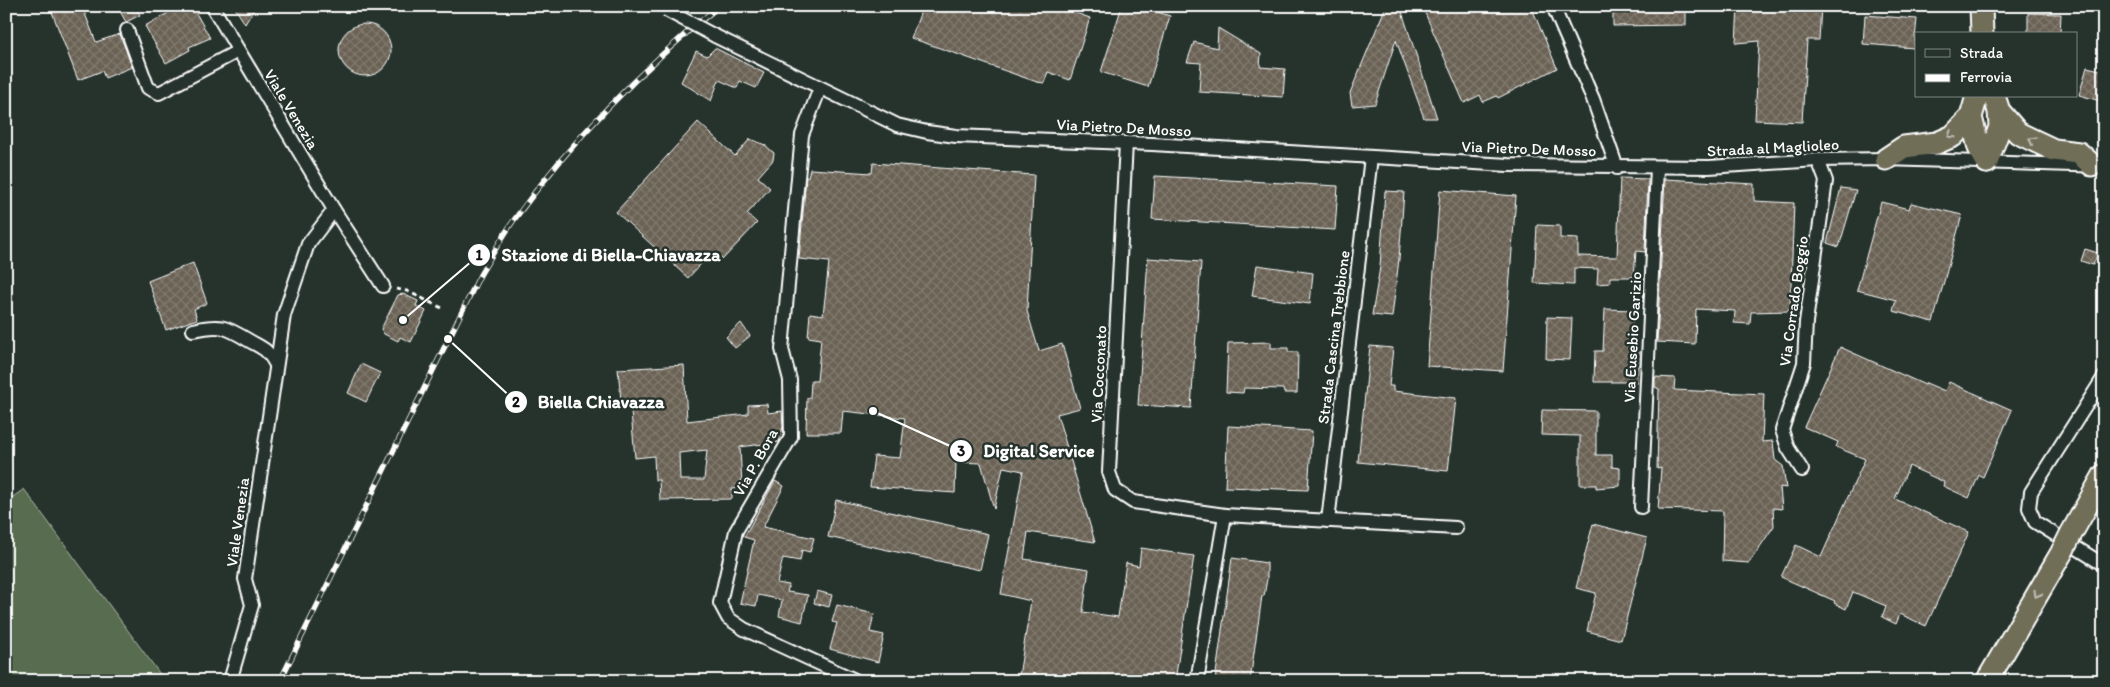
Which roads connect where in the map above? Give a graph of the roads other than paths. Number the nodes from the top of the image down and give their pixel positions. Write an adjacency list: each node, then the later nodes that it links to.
1 (212, 6): 7 (street, Viale Venezia)
2 (1553, 6): 18 (street)
3 (1981, 6): 6 (highway)
4 (662, 8): 8 (street, Via Pietro De Mosso, bridge)
5 (127, 30): 7 (street)
6 (1982, 32)
7 (238, 51): 20 (street, Viale Venezia)
8 (820, 88): 12 (street, Via Pietro De Mosso); 33 (street, Via P. Bora)
9 (1976, 98): 11 (highway)
10 (1997, 104): 16 (highway); 17 (highway, one-way to 10)
11 (1971, 117): 14 (highway, one-way to 14); 16 (highway)
12 (1126, 143): 13 (street, Via Pietro De Mosso); 28 (street, Via Cocconato)
13 (1371, 157): 18 (street, Via Pietro De Mosso); 29 (street, Strada Cascina Trebbione)
14 (1886, 159): 15 (street, Strada al Maglioleo); 16 (street, Strada al Maglioleo)
15 (1818, 160): 19 (street, Strada al Maglioleo); 25 (street, Via Corrado Boggio)
16 (1987, 162): 17 (street, Strada al Maglioleo)
17 (2098, 165)
18 (1617, 168): 19 (street, Strada al Maglioleo)
19 (1657, 168): 27 (street, Via Eusebio Garizio)
20 (334, 210): 21 (street, Viale Venezia); 23 (street, Viale Venezia)
21 (383, 286)
22 (193, 330): 23 (street)
23 (276, 365): 32 (street, Viale Venezia)
24 (2104, 377): 31 (street)
25 (1802, 470)
26 (2104, 475): 35 (highway, one-way to 35)
27 (1640, 507)
28 (1225, 515): 29 (street); 34 (street)
29 (1328, 521): 30 (street)
30 (1456, 528)
31 (2104, 565)
32 (230, 681)
33 (857, 681)
34 (1197, 681)
35 (1987, 681)

